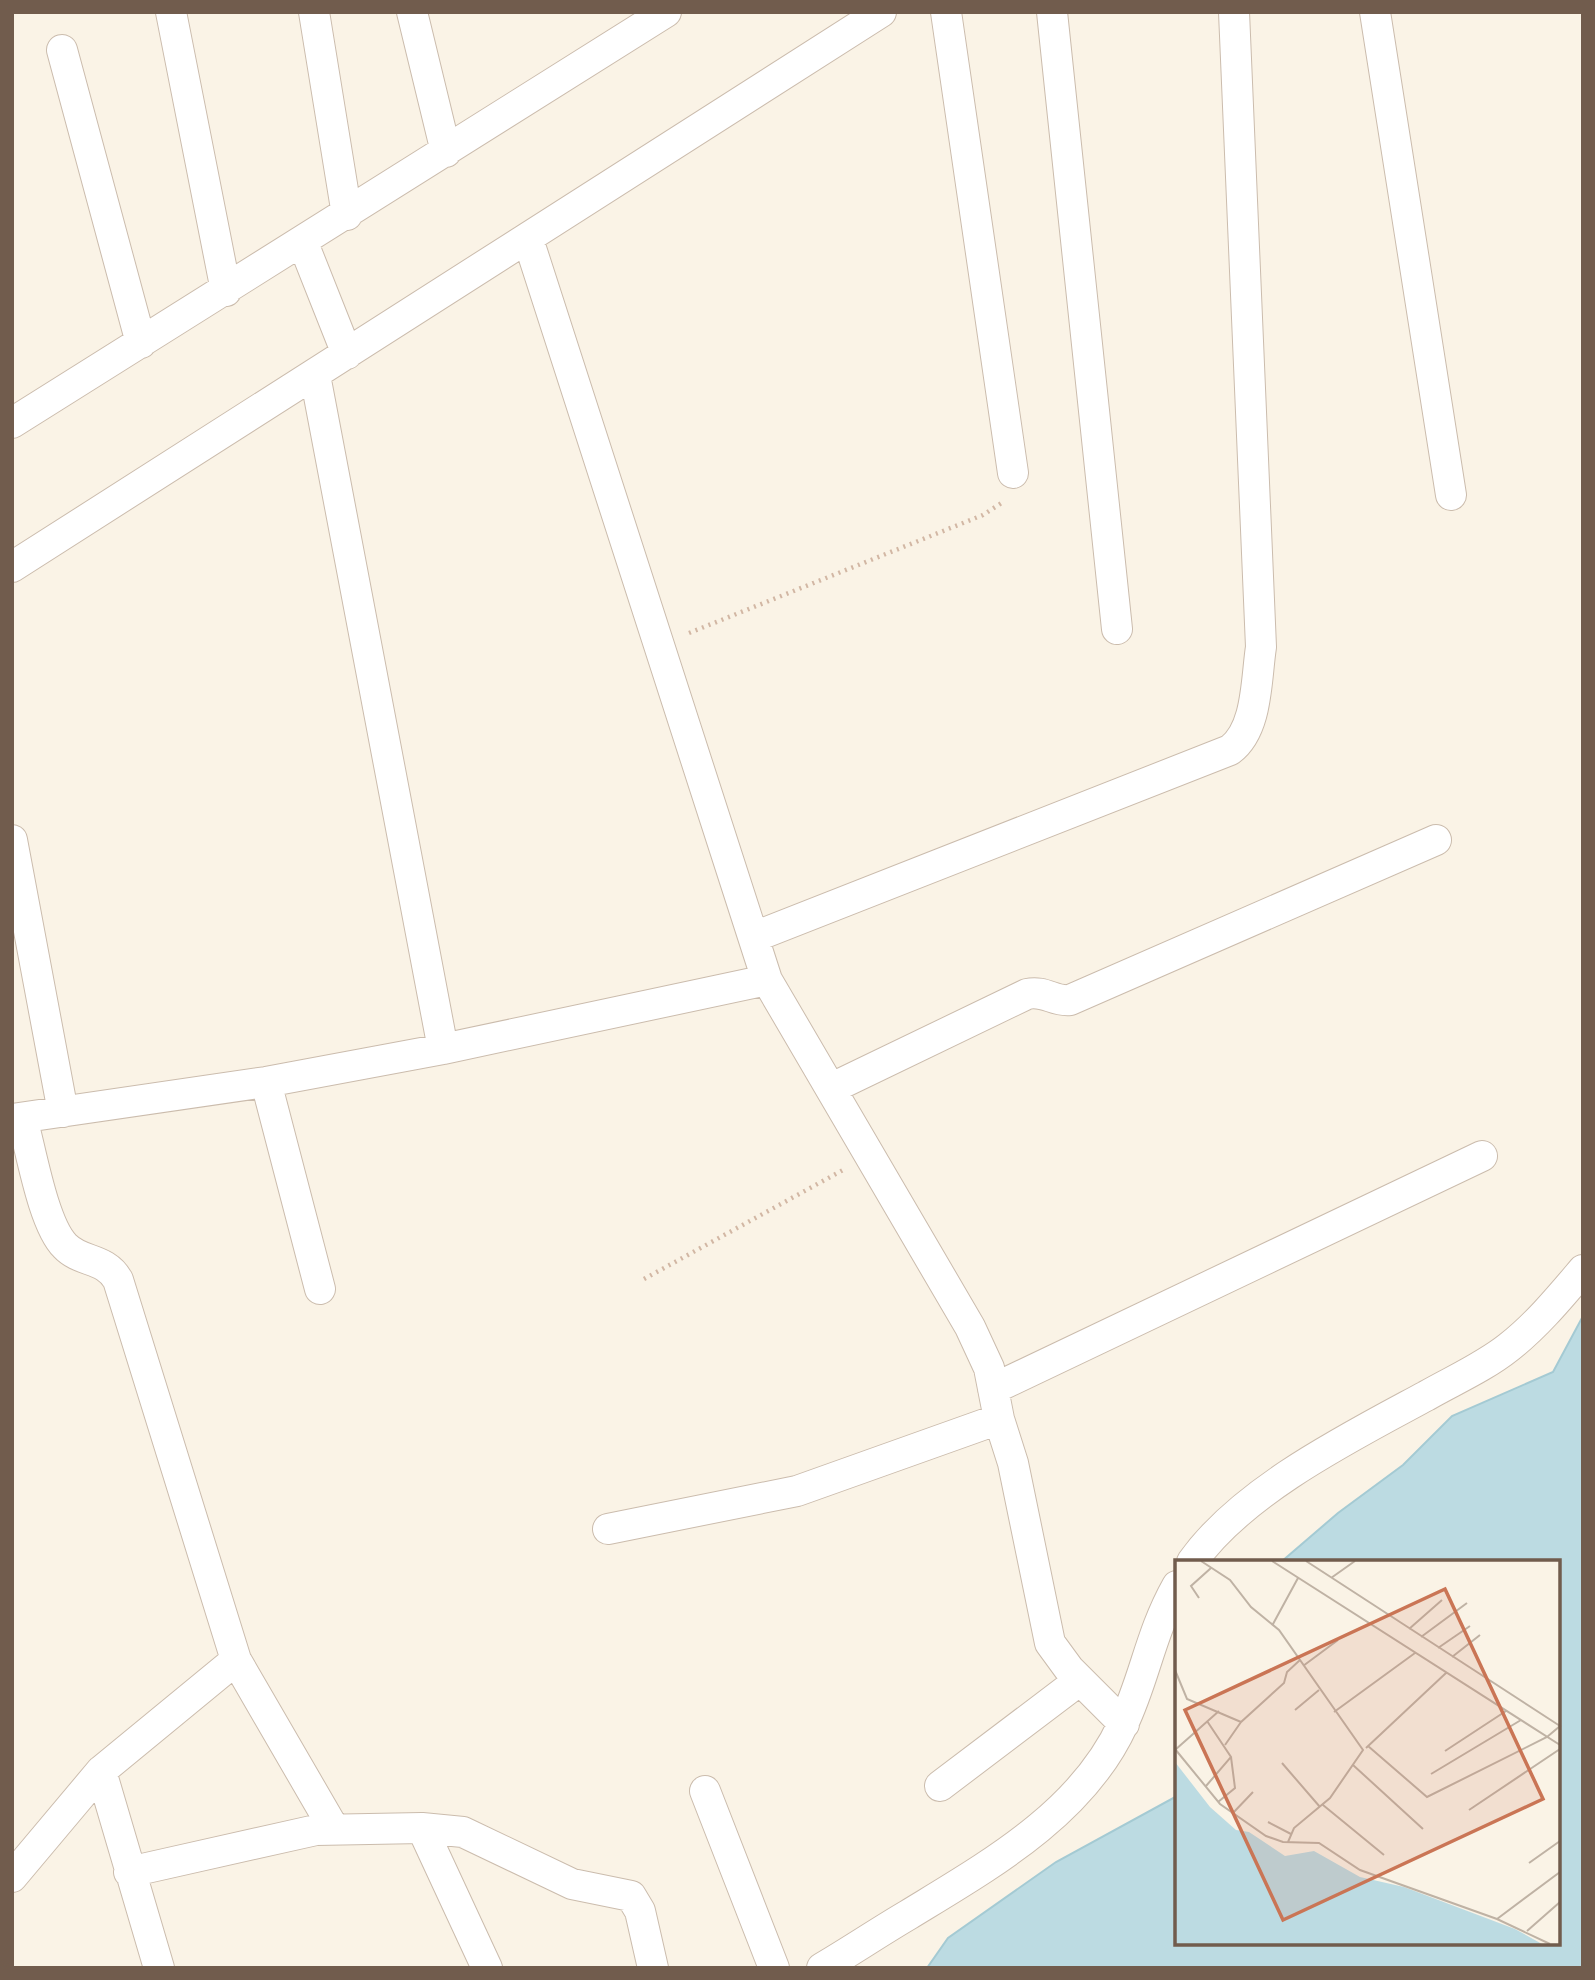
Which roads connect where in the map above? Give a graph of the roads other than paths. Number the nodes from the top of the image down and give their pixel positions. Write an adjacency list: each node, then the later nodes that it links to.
1 (171, 12): 15 (street)
2 (314, 12): 12 (street)
3 (412, 12): 11 (street)
4 (666, 12): 11 (street)
5 (881, 12): 13 (street)
6 (946, 12): 20 (street)
7 (1052, 12): 23 (street)
8 (1234, 12): 26 (street)
9 (1375, 12): 21 (street)
10 (62, 50): 16 (street)
11 (446, 152): 12 (street)
12 (347, 215): 14 (street)
13 (528, 239): 17 (street); 26 (street)
14 (303, 243): 15 (street); 17 (street)
15 (226, 291): 16 (street)
16 (141, 343): 19 (street)
17 (347, 354): 18 (street)
18 (315, 375): 22 (street); 28 (street)
19 (12, 423)
20 (1013, 474)
21 (1451, 495)
22 (12, 568)
23 (1117, 629)
24 (12, 840): 31 (street)
25 (1436, 840): 30 (street)
26 (754, 937): 27 (street)
27 (767, 980): 28 (street); 30 (street)
28 (443, 1049): 29 (street)
29 (266, 1082): 31 (street); 35 (street)
30 (832, 1088): 36 (street)
31 (63, 1112): 32 (street)
32 (17, 1119): 41 (street)
33 (1482, 1156): 36 (street)
34 (1583, 1270): 39 (street)
35 (320, 1289)
36 (993, 1390): 37 (street)
37 (999, 1419): 38 (street); 42 (street)
38 (608, 1529)
39 (1194, 1560)
40 (1175, 1589): 43 (street)
41 (236, 1660): 44 (street); 48 (street)
42 (1080, 1680): 43 (street); 45 (street)
43 (1124, 1724): 55 (street)
44 (101, 1771): 49 (street); 50 (street)
45 (940, 1786)
46 (705, 1791): 54 (street)
47 (422, 1828): 48 (street); 52 (street); 53 (street)
48 (334, 1829): 49 (street)
49 (130, 1871): 51 (street)
50 (12, 1877)
51 (159, 1968)
52 (487, 1968)
53 (653, 1968)
54 (774, 1968)
55 (822, 1968)

